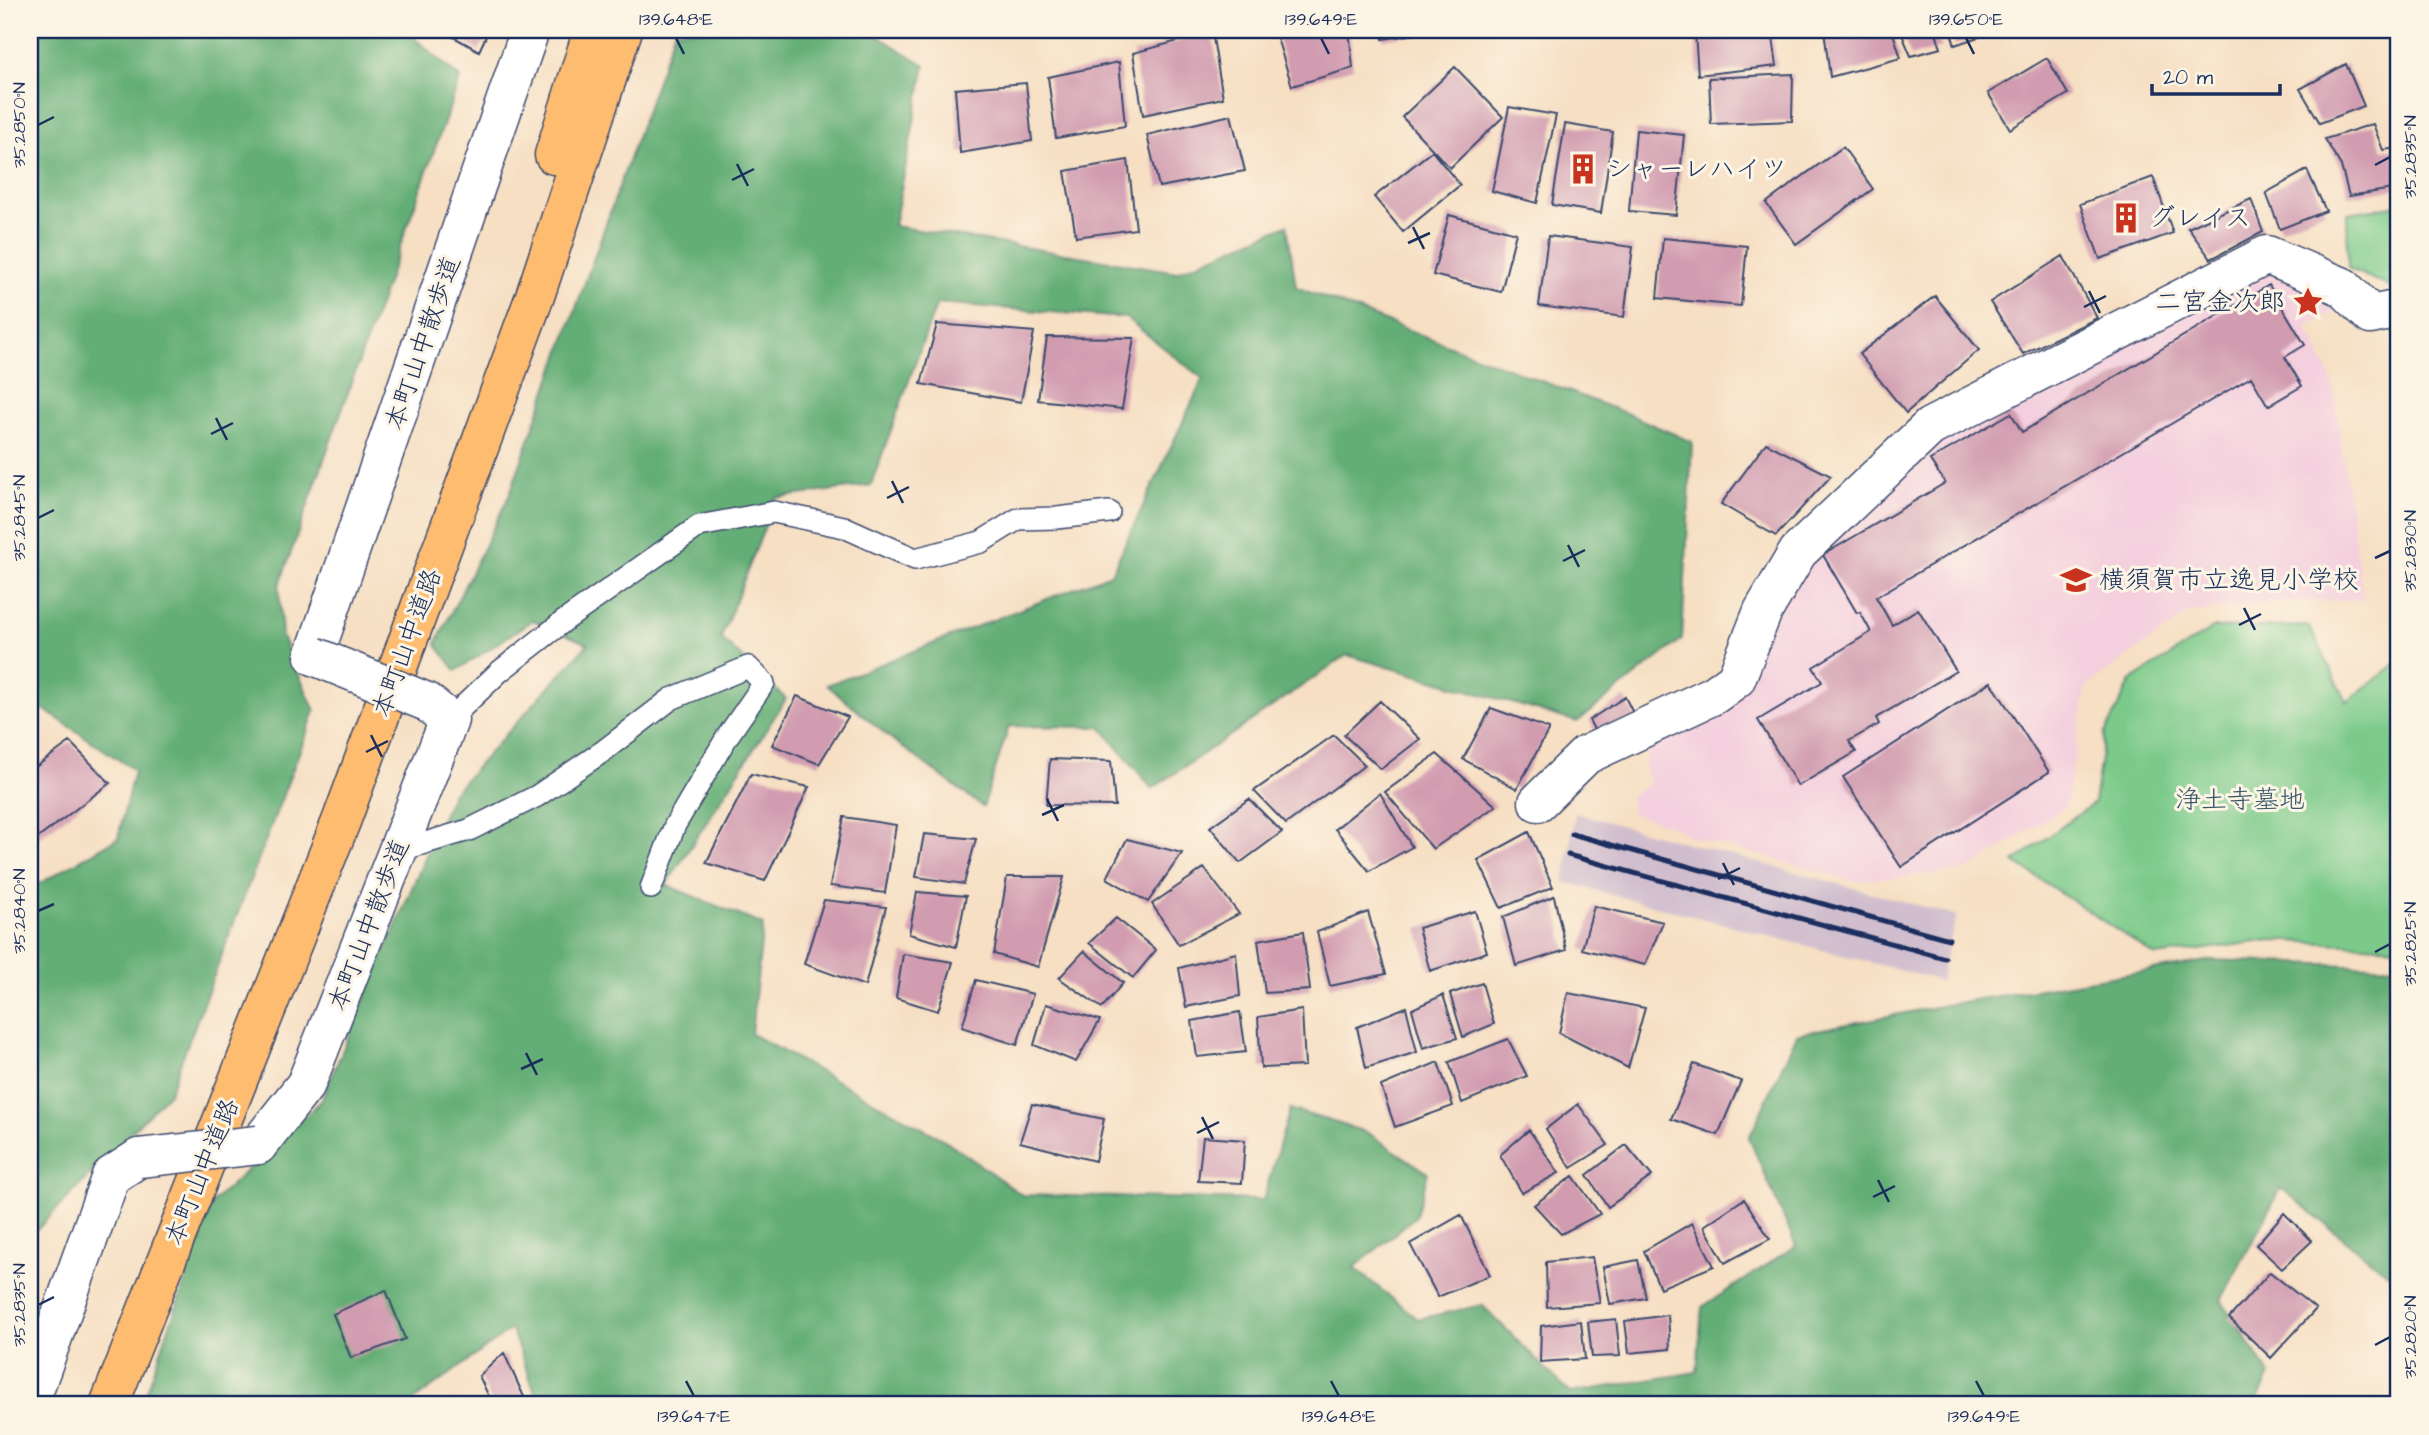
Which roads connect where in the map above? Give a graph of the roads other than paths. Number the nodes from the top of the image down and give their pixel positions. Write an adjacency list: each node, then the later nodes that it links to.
1 (530, 30): 6 (street, 本町山中散歩道, bridge)
2 (593, 30): 11 (highway, 本町山中道路)
3 (623, 30): 12 (highway, 本町山中道路)
4 (2399, 309): 7 (street)
5 (1109, 512): 6 (lane)
6 (438, 711): 8 (street, 本町山中散歩道)
7 (1538, 802)
8 (398, 851): 9 (lane); 10 (street, 本町山中散歩道, bridge)
9 (651, 888)
10 (30, 1401)
11 (85, 1405)
12 (109, 1405)

